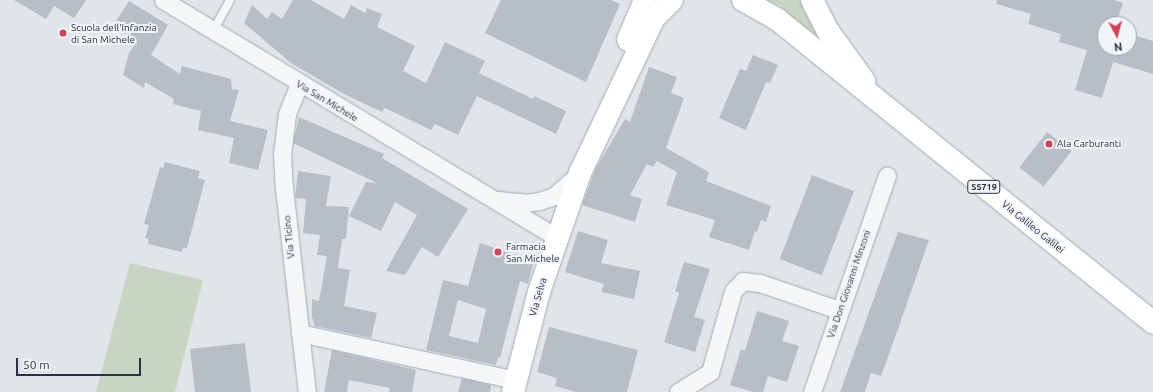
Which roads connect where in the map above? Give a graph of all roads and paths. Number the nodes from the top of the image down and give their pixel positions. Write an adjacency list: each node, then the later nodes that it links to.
1 (163, 0): 7 (street, Via San Michele)
2 (230, 0): 7 (lane)
3 (645, 0): 10 (main road, Via Selva)
4 (672, 0): 10 (main road, Via Selva)
5 (743, 0): 9 (main road, Via Galileo Galilei / SS719)
6 (812, 0): 9 (main road, Via Galileo Galilei / SS719)
7 (213, 32): 8 (street, Via San Michele)
8 (299, 84): 12 (street, Via San Michele); 16 (street, Via Ticino)
9 (877, 100): 15 (main road, Via Galileo Galilei / SS719)
10 (582, 166): 12 (street, Via San Michele); 13 (main road, Via Selva)
11 (887, 176): 14 (street, Via Don Giovanni Minzoni)
12 (492, 199): 13 (street, Via San Michele)
13 (556, 237): 17 (main road, Via Selva)
14 (839, 310): 19 (street); 20 (street, Via Don Giovanni Minzoni)
15 (1153, 323)
16 (300, 332): 17 (street); 18 (street, Via Ticino)
17 (515, 386)
18 (307, 392)
19 (679, 392)
20 (812, 392)

